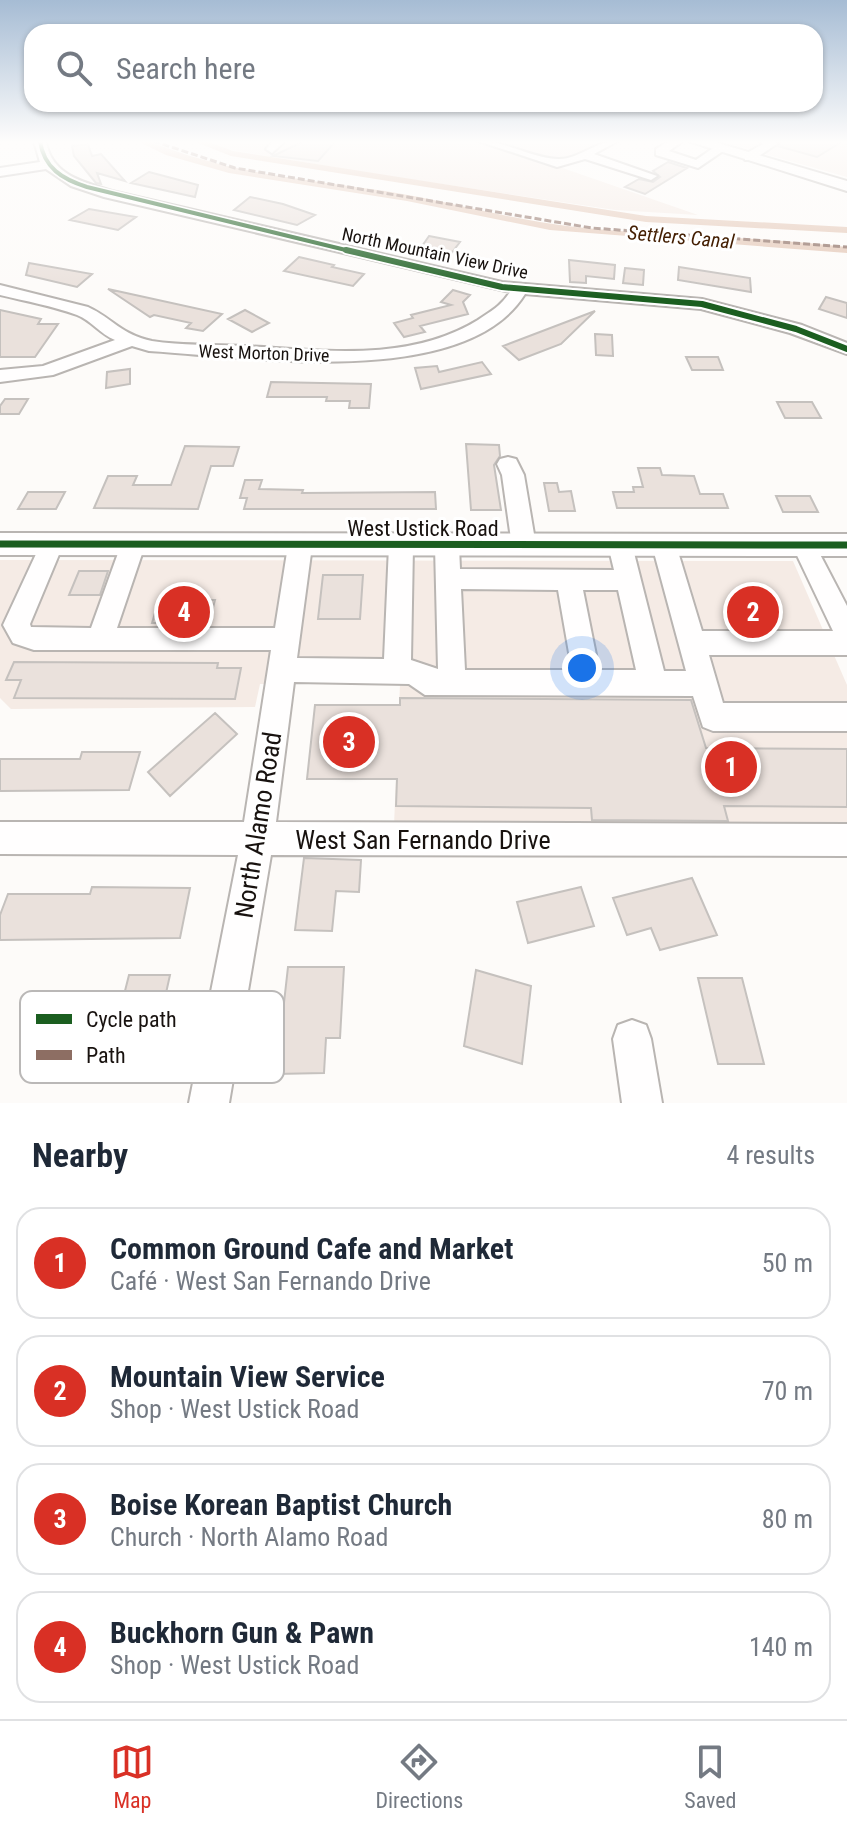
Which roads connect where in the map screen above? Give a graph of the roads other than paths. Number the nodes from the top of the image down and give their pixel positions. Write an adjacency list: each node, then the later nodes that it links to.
1 (104, 192): 2 (street, North Mountain View Drive)
2 (520, 289): 4 (street, West Morton Drive); 5 (street, North Mountain View Drive)
3 (0, 290): 4 (street, West Morton Drive)
4 (128, 341): 6 (street)
5 (847, 349)
6 (0, 376)
7 (508, 464): 18 (street)
8 (0, 544): 9 (main road, West Ustick Road)
9 (51, 545): 10 (main road, West Ustick Road); 23 (street)
10 (133, 545): 15 (main road, West Ustick Road); 23 (street)
11 (620, 545): 12 (main road, West Ustick Road); 18 (main road, West Ustick Road); 21 (street)
12 (664, 545): 13 (main road, West Ustick Road); 24 (street)
13 (804, 545): 14 (main road, West Ustick Road); 22 (street)
14 (847, 545)
15 (300, 546): 16 (main road, West Ustick Road); 26 (street, North Alamo Road)
16 (401, 546): 17 (main road, West Ustick Road); 27 (street)
17 (447, 546): 18 (main road, West Ustick Road); 19 (street)
18 (524, 546)
19 (449, 579): 20 (street); 28 (street)
20 (569, 580): 21 (street); 29 (street)
21 (628, 580): 30 (street)
22 (847, 633)
23 (100, 638): 26 (street)
24 (692, 643): 25 (street); 31 (street)
25 (847, 643)
26 (284, 654): 27 (street); 34 (street, North Alamo Road)
27 (397, 672): 28 (street)
28 (452, 682): 29 (street)
29 (588, 683): 30 (street)
30 (653, 683): 31 (street)
31 (703, 684): 32 (street)
32 (847, 717)
33 (0, 838): 34 (street, West San Fernando Drive)
34 (257, 840): 35 (street, West San Fernando Drive); 36 (street, North Alamo Road)
35 (847, 840)
36 (229, 991)
37 (632, 1039): 40 (street)
38 (213, 1083): 39 (street, North Alamo Road)
39 (209, 1103)
40 (642, 1103)

